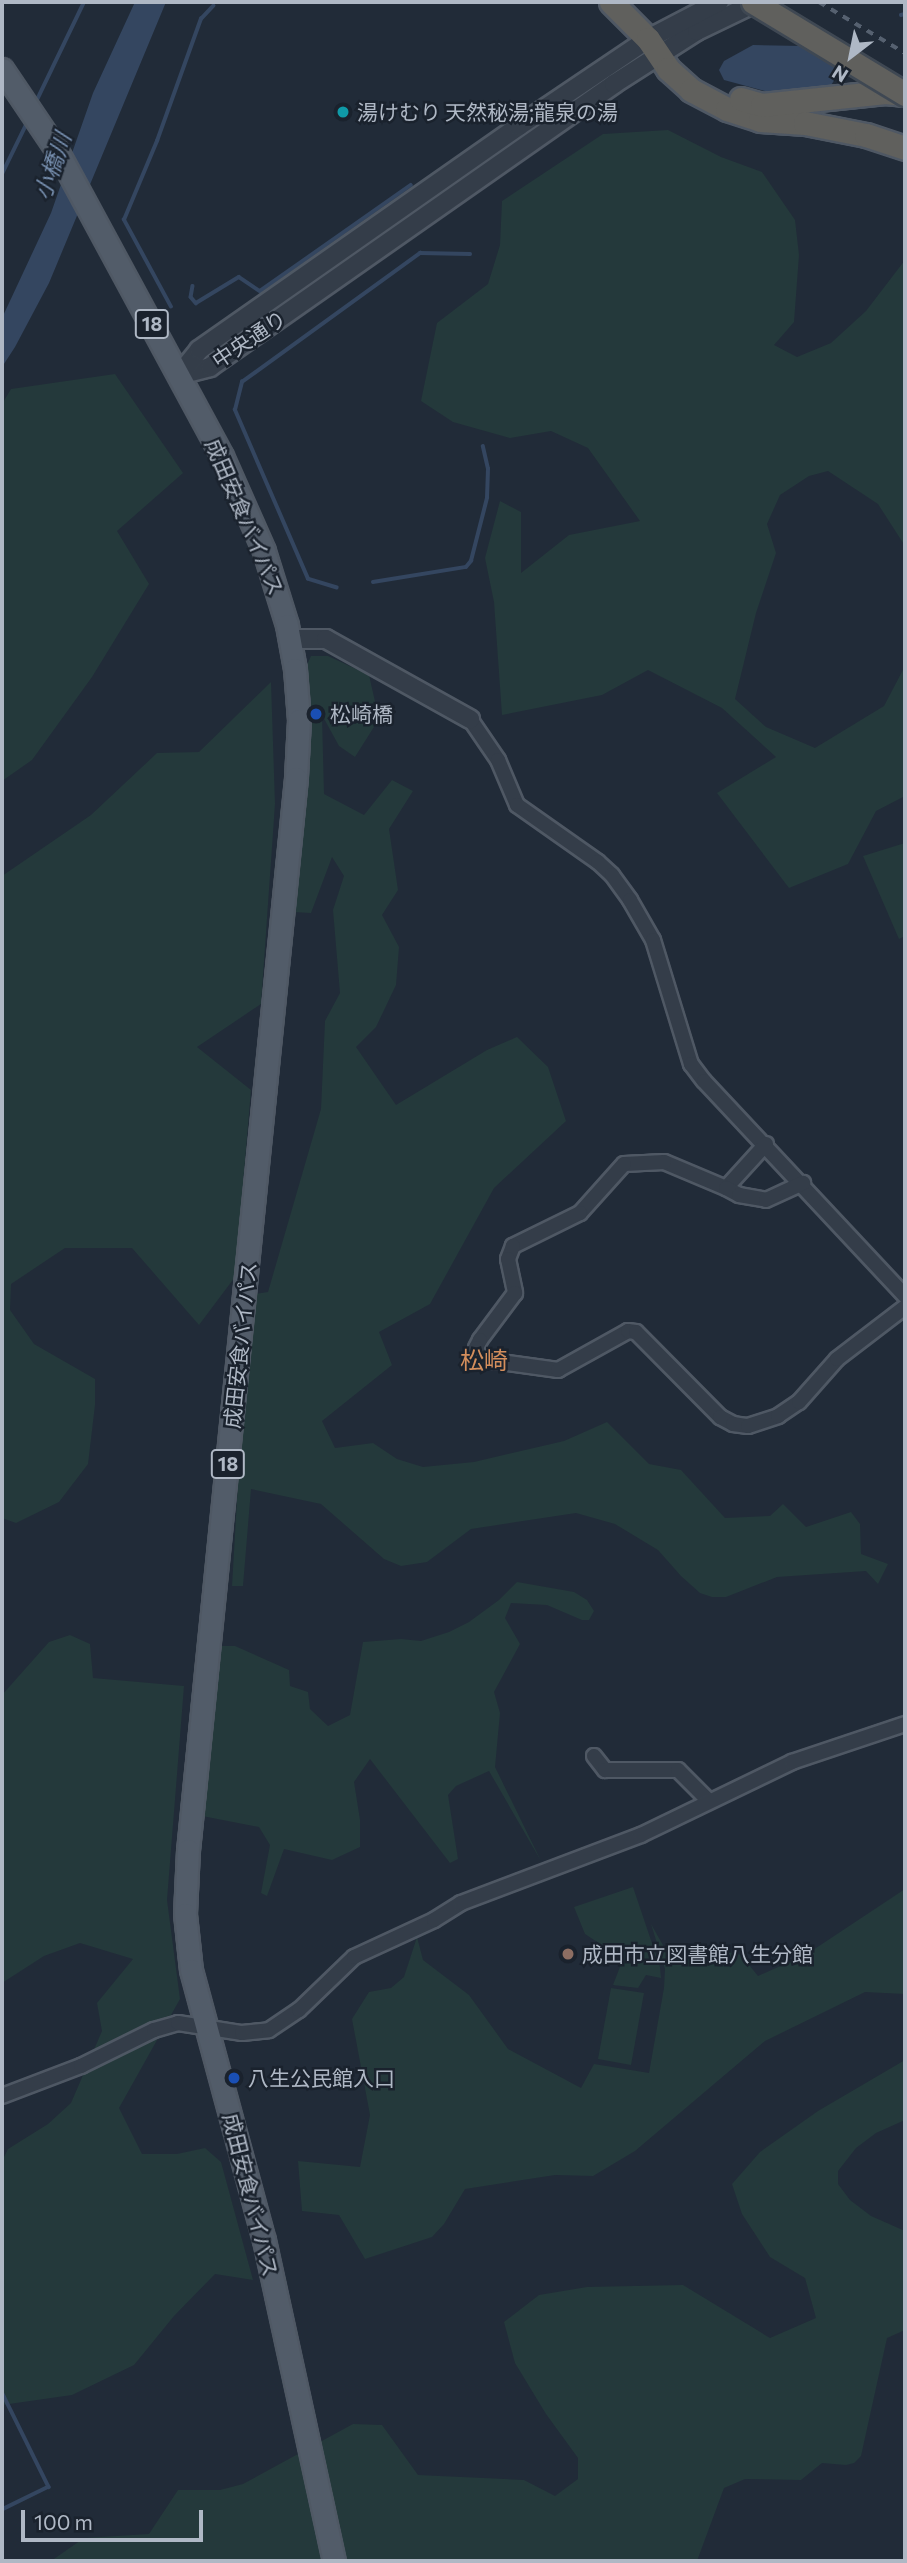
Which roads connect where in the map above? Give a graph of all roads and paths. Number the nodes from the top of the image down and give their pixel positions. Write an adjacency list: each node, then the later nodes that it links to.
1 (611, 2): 5 (highway)
2 (719, 2): 4 (street, 中央通り)
3 (755, 2): 4 (street, 中央通り); 7 (highway, bridge)
4 (694, 24): 5 (street, 中央通り)
5 (653, 48): 7 (highway); 8 (highway); 9 (street, 中央通り)
6 (2, 69): 9 (main road, 成田安食バイパス / 18)
7 (905, 94)
8 (905, 148)
9 (179, 375): 10 (main road, 成田安食バイパス / 18)
10 (291, 639): 11 (street); 20 (main road, 成田安食バイパス / 18)
11 (470, 719): 12 (street)
12 (766, 1144): 13 (street); 14 (street)
13 (803, 1183): 14 (street); 15 (street)
14 (726, 1188): 16 (street)
15 (905, 1296)
16 (905, 1307)
17 (905, 1724): 19 (street)
18 (594, 1756): 19 (street)
19 (708, 1800): 20 (street)
20 (207, 2029): 21 (street); 22 (main road, 成田安食バイパス / 18)
21 (2, 2096)
22 (334, 2561)

